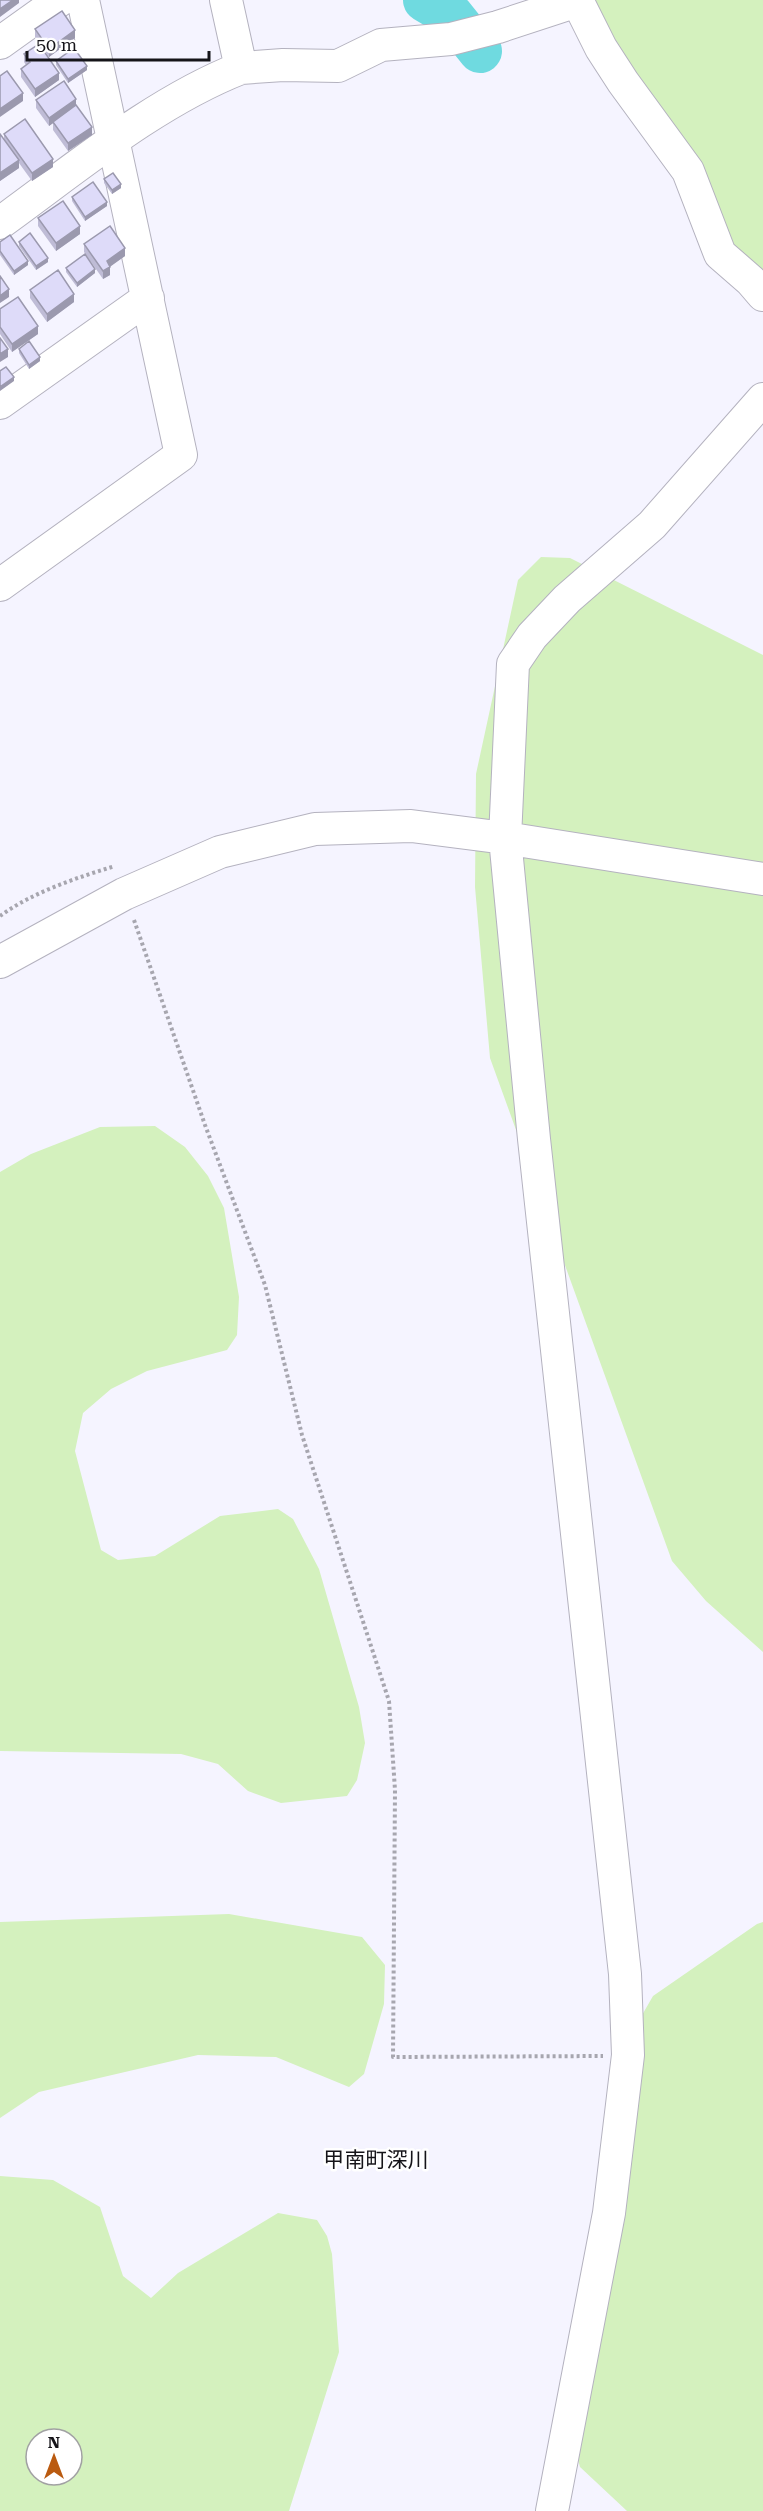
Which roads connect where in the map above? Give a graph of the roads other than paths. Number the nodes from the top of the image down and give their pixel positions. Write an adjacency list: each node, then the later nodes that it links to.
1 (60, 0): 5 (street)
2 (83, 0): 7 (street)
3 (226, 0): 6 (street)
4 (577, 1): 6 (street); 9 (street)
5 (0, 43)
6 (241, 68): 7 (street)
7 (112, 142): 8 (street); 10 (street)
8 (0, 223)
9 (763, 295)
10 (148, 298): 12 (street); 13 (street)
11 (763, 399): 14 (street)
12 (0, 403)
13 (0, 585)
14 (505, 838): 15 (street); 16 (street); 17 (street)
15 (763, 879)
16 (0, 962)
17 (552, 2511)

